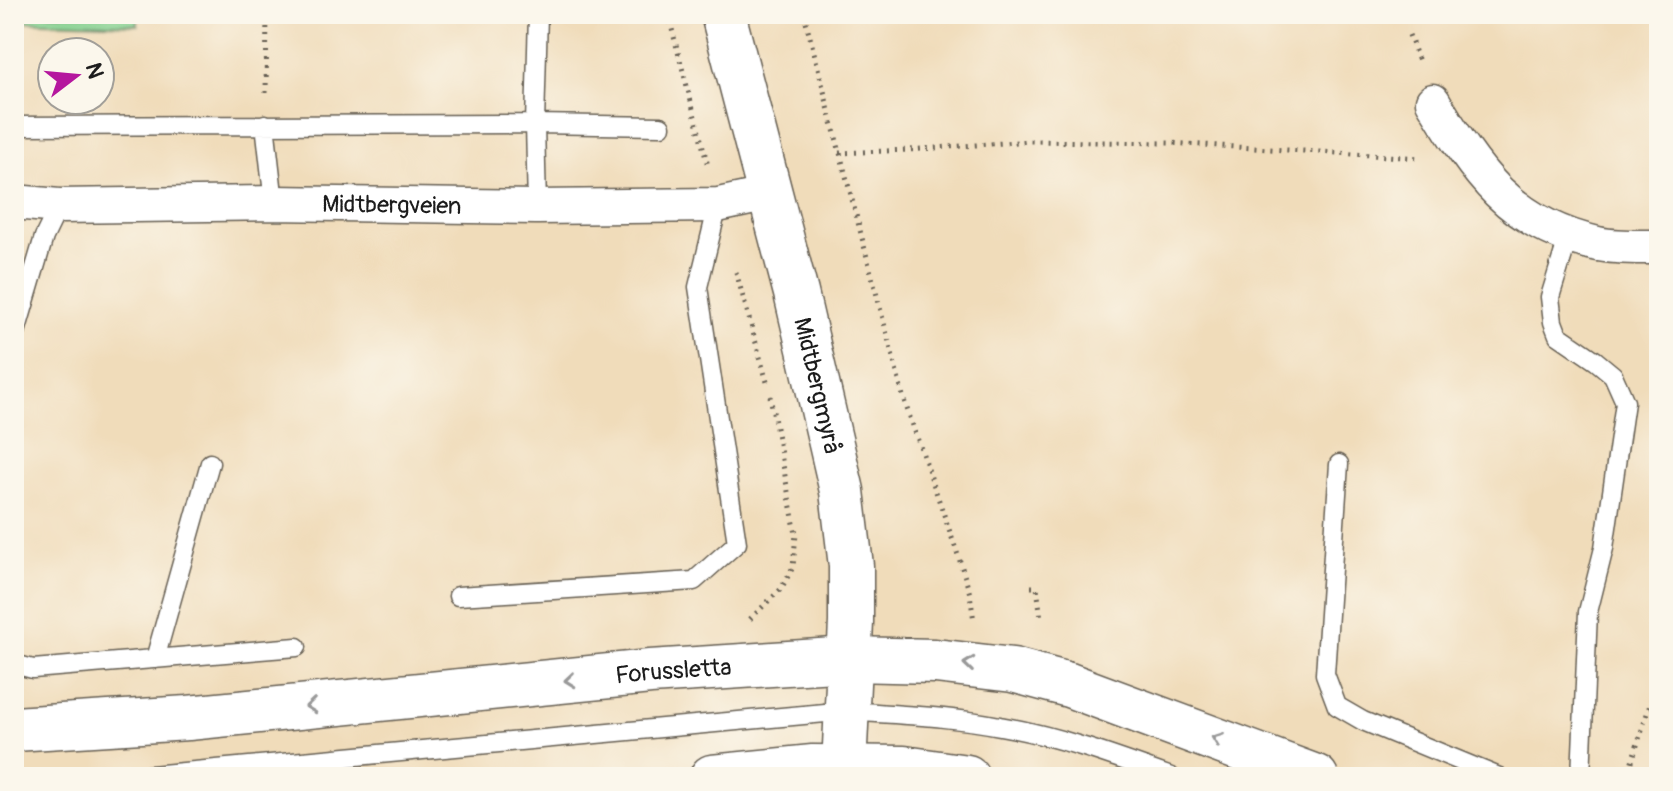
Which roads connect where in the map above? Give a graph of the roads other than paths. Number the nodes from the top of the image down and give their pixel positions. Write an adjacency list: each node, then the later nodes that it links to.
1 (538, 14): 5 (lane)
2 (723, 14): 8 (main road, Midtbergmyrå)
3 (1433, 101): 14 (street)
4 (265, 124): 5 (lane); 6 (lane); 10 (lane)
5 (535, 124): 7 (lane); 13 (lane)
6 (14, 126)
7 (661, 126)
8 (769, 194): 11 (street, Midtbergveien); 22 (main road, Midtbergmyrå)
9 (14, 202): 12 (street, Midtbergveien)
10 (274, 203): 12 (street, Midtbergveien); 13 (street, Midtbergveien)
11 (718, 205): 13 (street, Midtbergveien); 19 (lane)
12 (59, 206): 16 (lane)
13 (537, 207)
14 (1569, 235): 15 (street); 33 (lane)
15 (1659, 247)
16 (14, 339)
17 (210, 463): 21 (lane)
18 (1339, 464): 32 (lane)
19 (458, 596)
20 (297, 647): 21 (lane)
21 (155, 659): 23 (lane)
22 (850, 659): 24 (main road, Midtbergmyrå); 25 (main road, Forussletta, one-way to 25); 31 (main road, Forussletta, one-way to 22)
23 (14, 664)
24 (847, 711): 26 (main road, Midtbergmyrå); 27 (lane); 30 (lane)
25 (14, 729)
26 (844, 767): 28 (main road); 29 (main road)
27 (129, 777)
28 (712, 777)
29 (967, 777)
30 (1171, 777)
31 (1316, 777)
32 (1499, 777)
33 (1581, 777)

